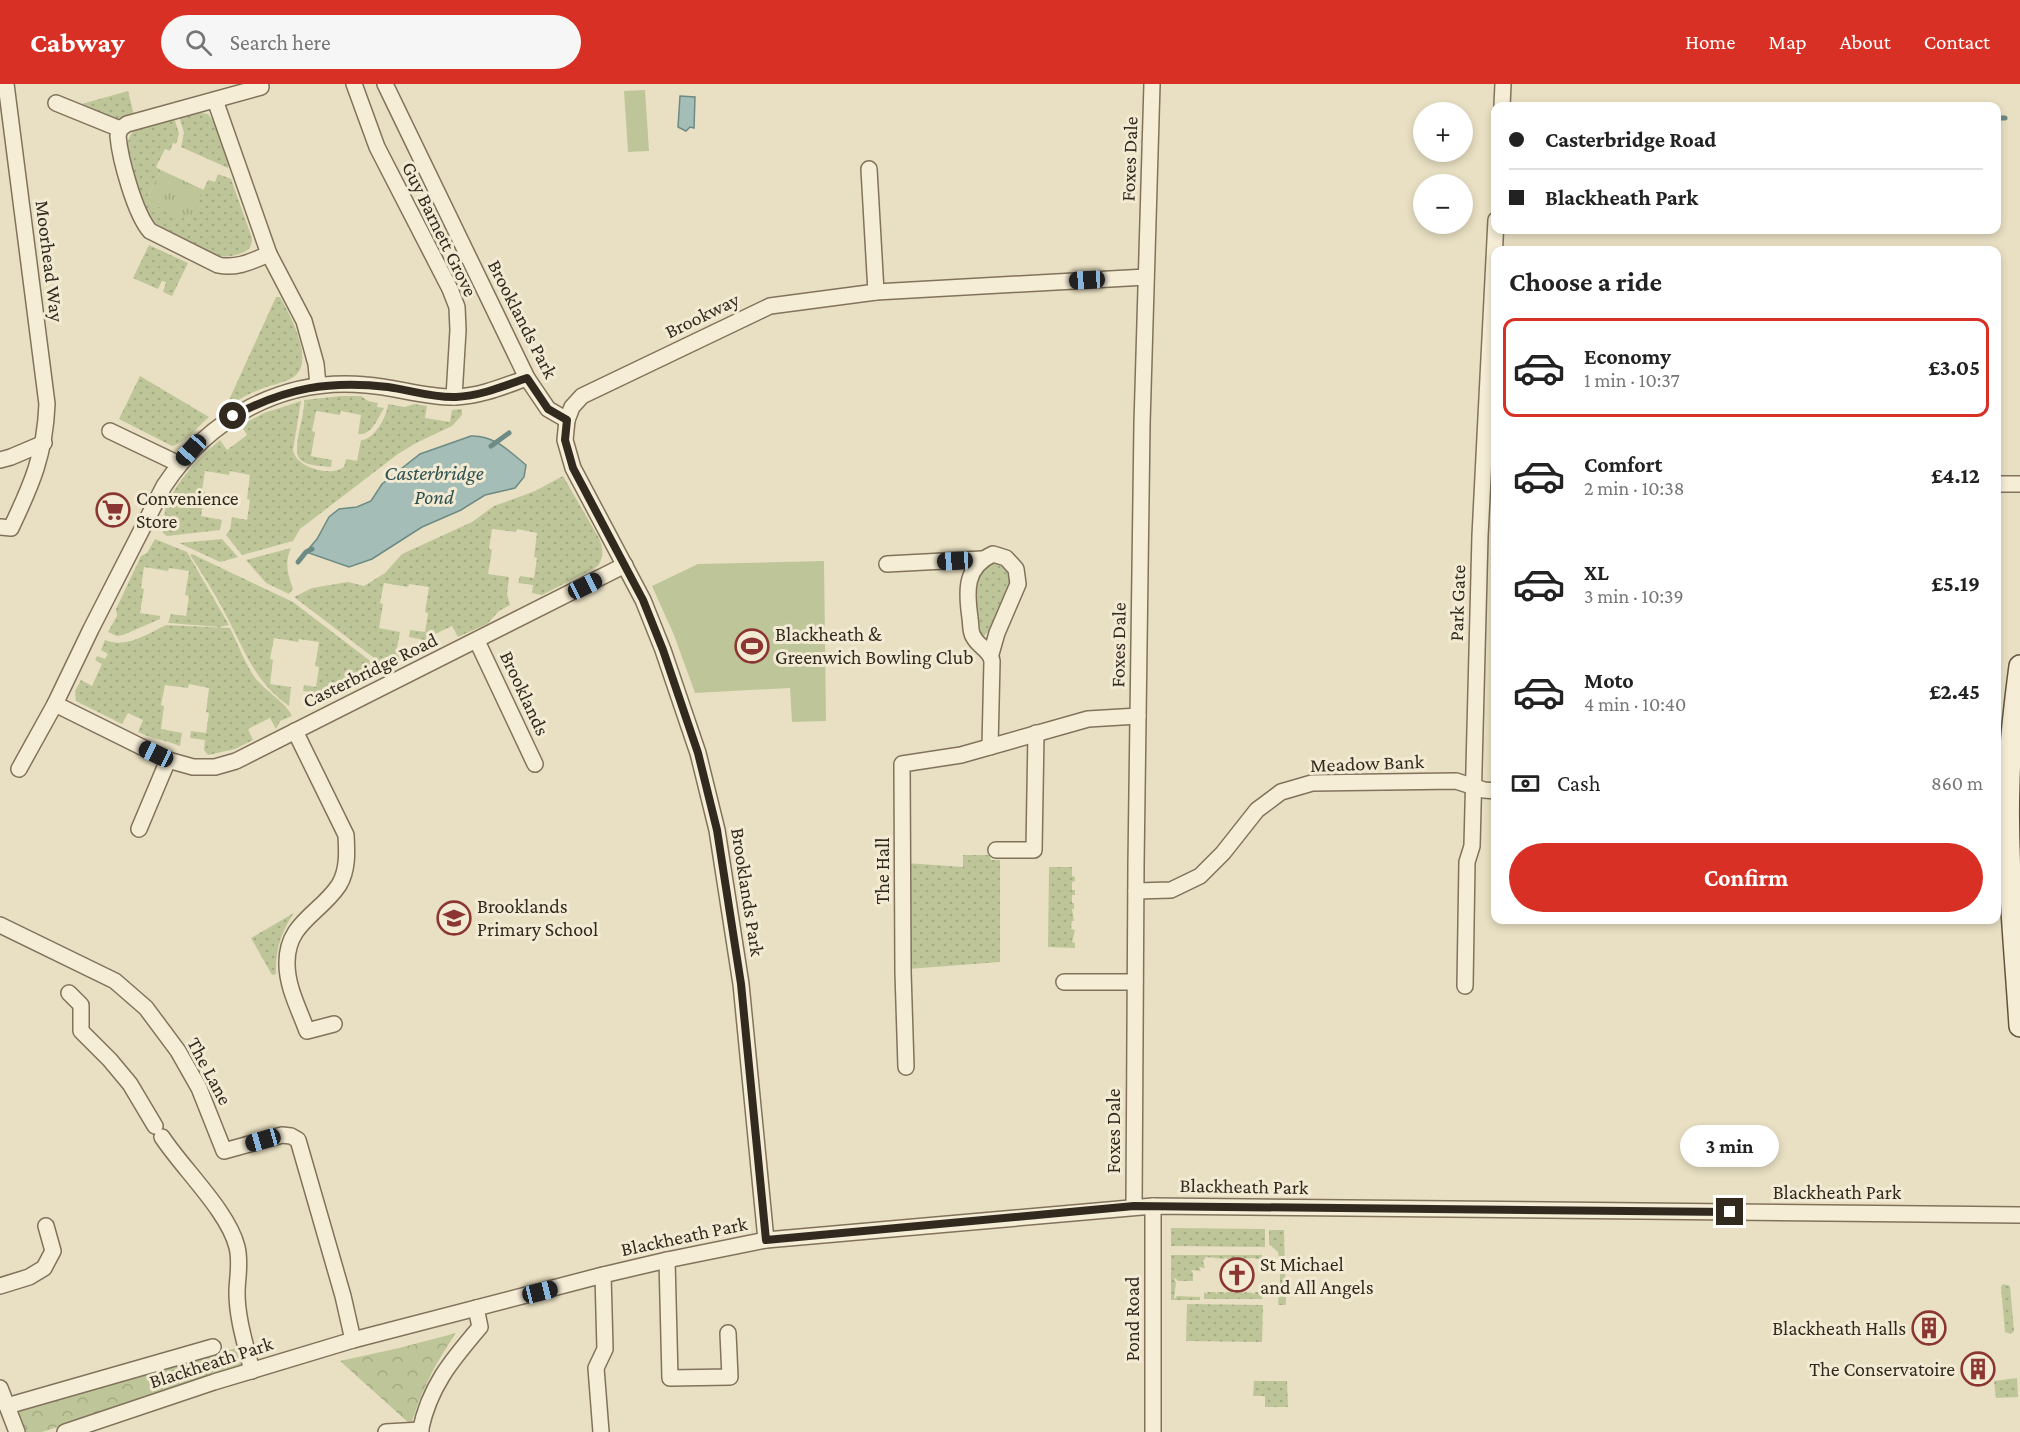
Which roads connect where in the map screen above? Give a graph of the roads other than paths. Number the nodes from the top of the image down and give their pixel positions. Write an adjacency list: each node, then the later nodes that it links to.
1 (6, 84): 21 (street, Moorhead Way)
2 (354, 84): 18 (street, Guy Barnett Grove)
3 (385, 84): 15 (street, Brooklands Park)
4 (1152, 84): 13 (street, Foxes Dale)
5 (1503, 84): 8 (street)
6 (261, 87): 7 (street)
7 (215, 100): 10 (street); 12 (street)
8 (1502, 102)
9 (56, 103): 10 (street)
10 (120, 129): 12 (street)
11 (869, 169): 14 (street)
12 (269, 254): 16 (street)
13 (1146, 277): 14 (street, Brookway); 35 (street, Foxes Dale)
14 (876, 292): 19 (street, Brookway)
15 (527, 378): 18 (street); 19 (street, Brooklands Park)
16 (318, 385): 18 (street); 23 (street)
17 (1491, 389): 27 (street, Park Gate)
18 (454, 397)
19 (567, 420): 30 (street, Brooklands Park)
20 (110, 431): 23 (street)
21 (44, 443): 22 (street); 26 (street, Moorhead Way)
22 (0, 460)
23 (179, 464): 34 (street)
24 (2001, 484): 25 (street)
25 (2020, 484)
26 (0, 527)
27 (1488, 536): 42 (street, Park Gate)
28 (982, 559): 29 (street); 32 (street); 32 (street)
29 (887, 564)
30 (625, 565): 31 (street, Casterbridge Road); 59 (street, Brooklands Park)
31 (477, 641): 36 (street, Casterbridge Road); 40 (street, Brooklands)
32 (991, 654): 38 (street)
33 (2020, 666): 53 (main road)
34 (56, 704): 39 (street, Casterbridge Road); 41 (street)
35 (1138, 716): 37 (street, The Hall); 46 (street, Foxes Dale)
36 (295, 731): 39 (street, Casterbridge Road); 52 (street)
37 (1036, 733): 38 (street, The Hall); 45 (street)
38 (990, 747): 54 (street, The Hall)
39 (168, 760): 44 (street)
40 (536, 764)
41 (19, 769)
42 (1473, 787): 43 (street, Meadow Bank); 46 (street, Meadow Bank); 50 (street, Park Gate)
43 (1491, 791)
44 (139, 829)
45 (996, 850)
46 (1136, 891): 49 (street, Foxes Dale)
47 (0, 925): 65 (street, The Lane)
48 (1064, 982): 49 (street)
49 (1135, 982): 55 (street, Foxes Dale)
50 (1465, 986)
51 (69, 993): 67 (street)
52 (334, 1024)
53 (2020, 1026)
54 (906, 1067)
55 (1134, 1206): 56 (street, Blackheath Park); 59 (street, Blackheath Park)
56 (1153, 1206): 57 (street, Blackheath Park); 75 (street, Pond Road)
57 (2020, 1215)
58 (46, 1226): 62 (street)
59 (766, 1240): 60 (street, Blackheath Park)
60 (667, 1260): 61 (street, Blackheath Park); 64 (street)
61 (603, 1275): 63 (street, Blackheath Park); 74 (street)
62 (0, 1286)
63 (476, 1308): 65 (street, Blackheath Park); 70 (street)
64 (728, 1333)
65 (353, 1340): 67 (street, Blackheath Park)
66 (213, 1347): 69 (street, Blackheath Park)
67 (252, 1371): 72 (street, Blackheath Park)
68 (0, 1388): 69 (street)
69 (7, 1406): 71 (street)
70 (421, 1431): 73 (street)
71 (17, 1432)
72 (65, 1432)
73 (386, 1432)
74 (601, 1432)
75 (1153, 1432)

